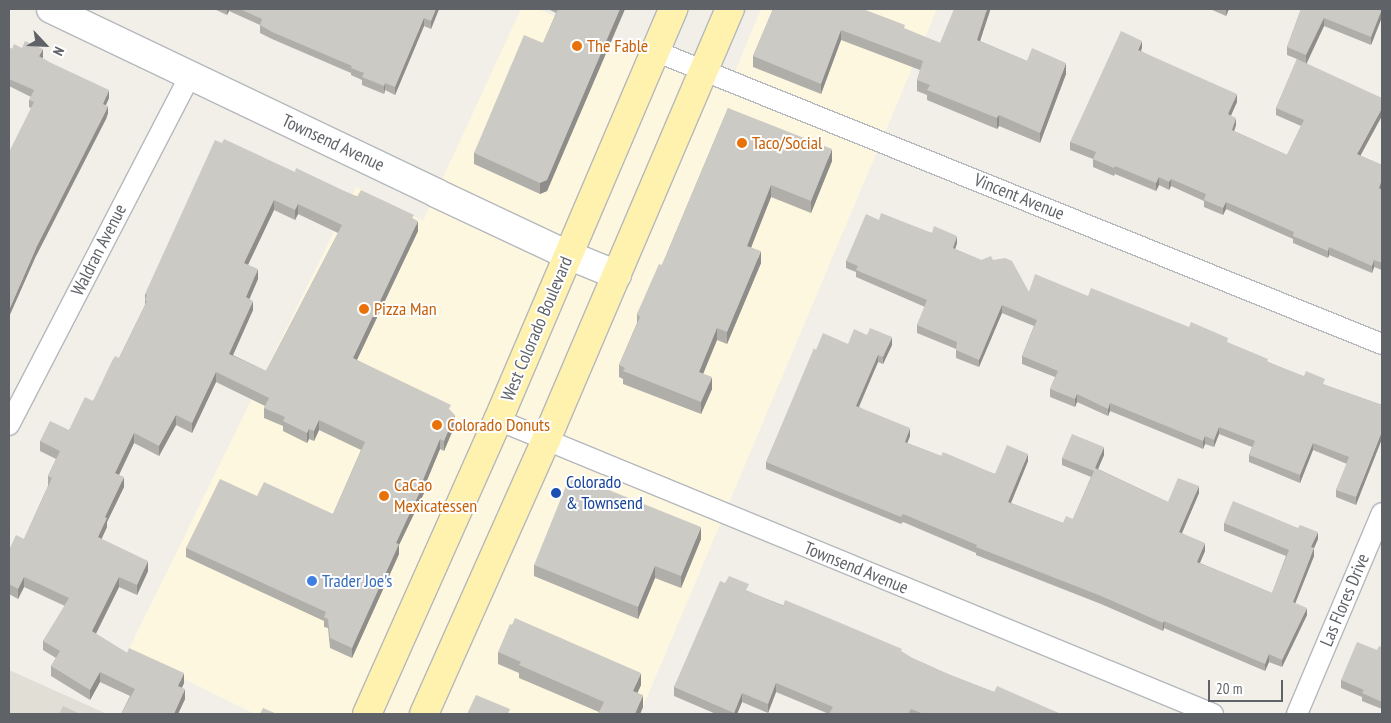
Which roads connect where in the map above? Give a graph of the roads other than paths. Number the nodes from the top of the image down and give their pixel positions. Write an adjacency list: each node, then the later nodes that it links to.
1 (51, 9): 6 (street, Townsend Avenue)
2 (673, 9): 4 (main road, West Colorado Boulevard)
3 (730, 9): 5 (main road)
4 (655, 51): 5 (street, Vincent Avenue); 7 (main road, West Colorado Boulevard)
5 (704, 71): 8 (main road); 9 (street, Vincent Avenue)
6 (190, 76): 7 (street, Townsend Avenue); 11 (street, Waldran Avenue)
7 (568, 255): 8 (street, Townsend Avenue); 10 (main road, West Colorado Boulevard)
8 (617, 274): 12 (main road)
9 (1382, 344)
10 (498, 420): 12 (street, Townsend Avenue); 14 (main road, West Colorado Boulevard)
11 (9, 425)
12 (546, 440): 15 (main road); 16 (street, Townsend Avenue)
13 (1382, 513): 17 (street, Las Flores Drive)
14 (367, 714)
15 (424, 714)
16 (1213, 714)
17 (1297, 714)

